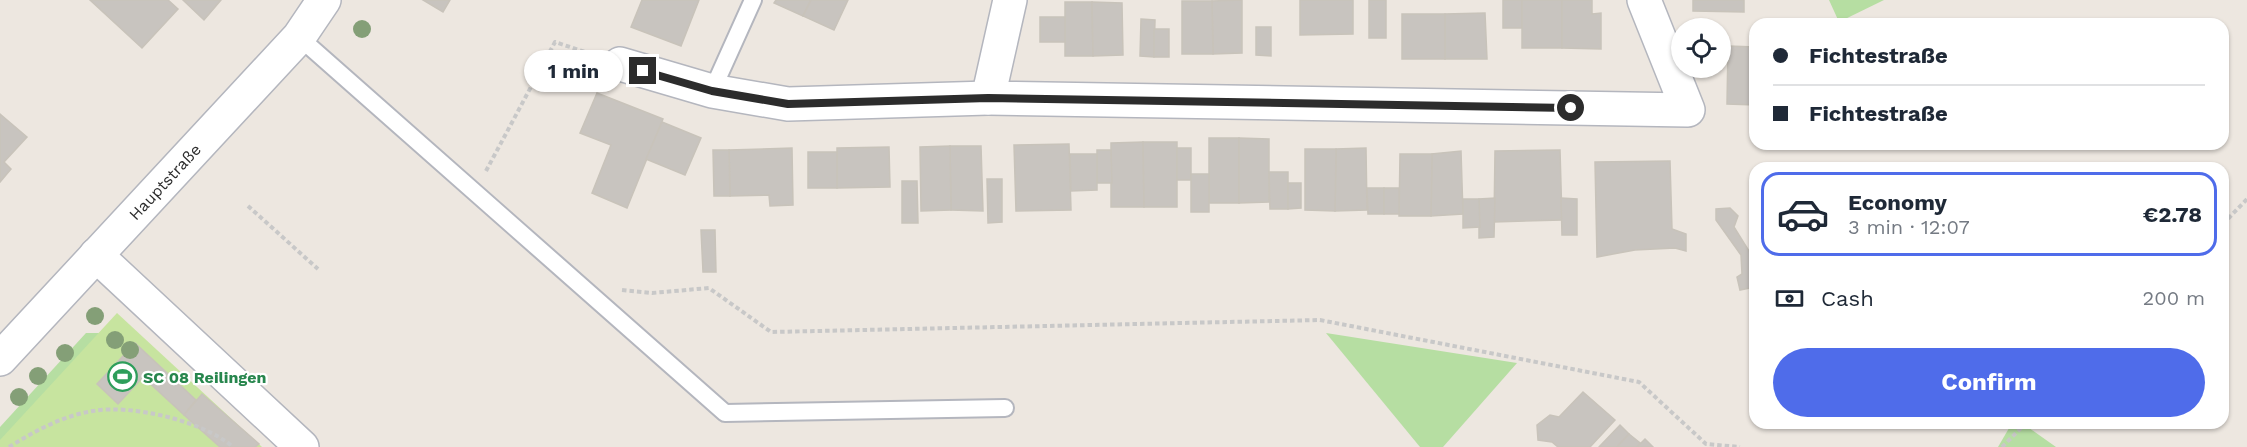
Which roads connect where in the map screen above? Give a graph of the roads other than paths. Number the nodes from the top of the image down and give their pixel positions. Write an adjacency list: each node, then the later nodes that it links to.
1 (324, 0): 5 (street, Hauptstraße)
2 (753, 0): 7 (lane)
3 (1010, 0): 8 (street)
4 (1644, 0): 8 (street)
5 (299, 36): 9 (street, Hauptstraße); 11 (lane)
6 (620, 64): 7 (street)
7 (712, 91): 8 (street)
8 (988, 98)
9 (96, 255): 10 (street, Hauptstraße); 12 (street)
10 (0, 359)
11 (1005, 408)
12 (302, 447)

